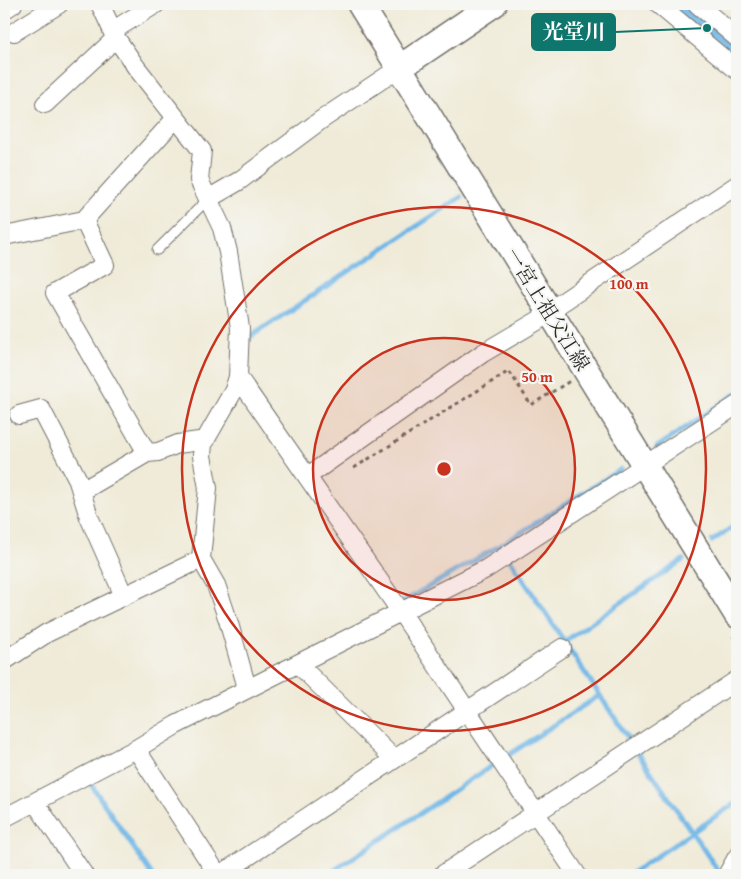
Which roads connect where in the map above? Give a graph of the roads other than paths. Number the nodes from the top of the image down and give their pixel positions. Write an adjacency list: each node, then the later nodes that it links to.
1 (13, 4): 9 (street)
2 (59, 4): 10 (street)
3 (100, 4): 11 (street)
4 (156, 4): 11 (street)
5 (360, 4): 13 (main road, 一宮上祖父江線)
6 (494, 4): 13 (main road)
7 (658, 4): 14 (street)
8 (697, 4): 12 (street)
9 (4, 10)
10 (14, 32)
11 (114, 35): 15 (street); 16 (street)
12 (737, 38)
13 (399, 68): 18 (street); 22 (main road, 一宮上祖父江線)
14 (737, 70)
15 (45, 104)
16 (176, 118): 18 (street); 19 (street)
17 (737, 185): 22 (street)
18 (208, 199): 21 (lane); 23 (street)
19 (84, 220): 20 (street); 27 (street)
20 (4, 236)
21 (157, 250)
22 (550, 312): 28 (main road, 一宮上祖父江線); 29 (street)
23 (238, 377): 26 (street); 29 (street)
24 (737, 405): 28 (street)
25 (18, 416): 30 (street)
26 (206, 440): 27 (street); 31 (street)
27 (147, 453): 30 (street)
28 (645, 466): 33 (street); 34 (main road, 一宮上祖父江線)
29 (308, 476): 33 (street)
30 (82, 491): 32 (street)
31 (201, 559): 32 (street); 39 (street)
32 (124, 596): 36 (street)
33 (401, 612): 37 (street); 40 (street)
34 (737, 615)
35 (562, 648): 40 (street)
36 (4, 661)
37 (298, 664): 39 (street); 42 (street)
38 (737, 680): 44 (street)
39 (248, 688): 41 (street)
40 (467, 710): 42 (street); 44 (street)
41 (136, 748): 43 (street); 48 (street)
42 (394, 759): 48 (street)
43 (35, 802): 45 (street); 47 (street)
44 (535, 814): 49 (street); 50 (street)
45 (4, 818)
46 (737, 857): 51 (street)
47 (84, 875)
48 (219, 875)
49 (442, 875)
50 (577, 875)
51 (727, 875)

